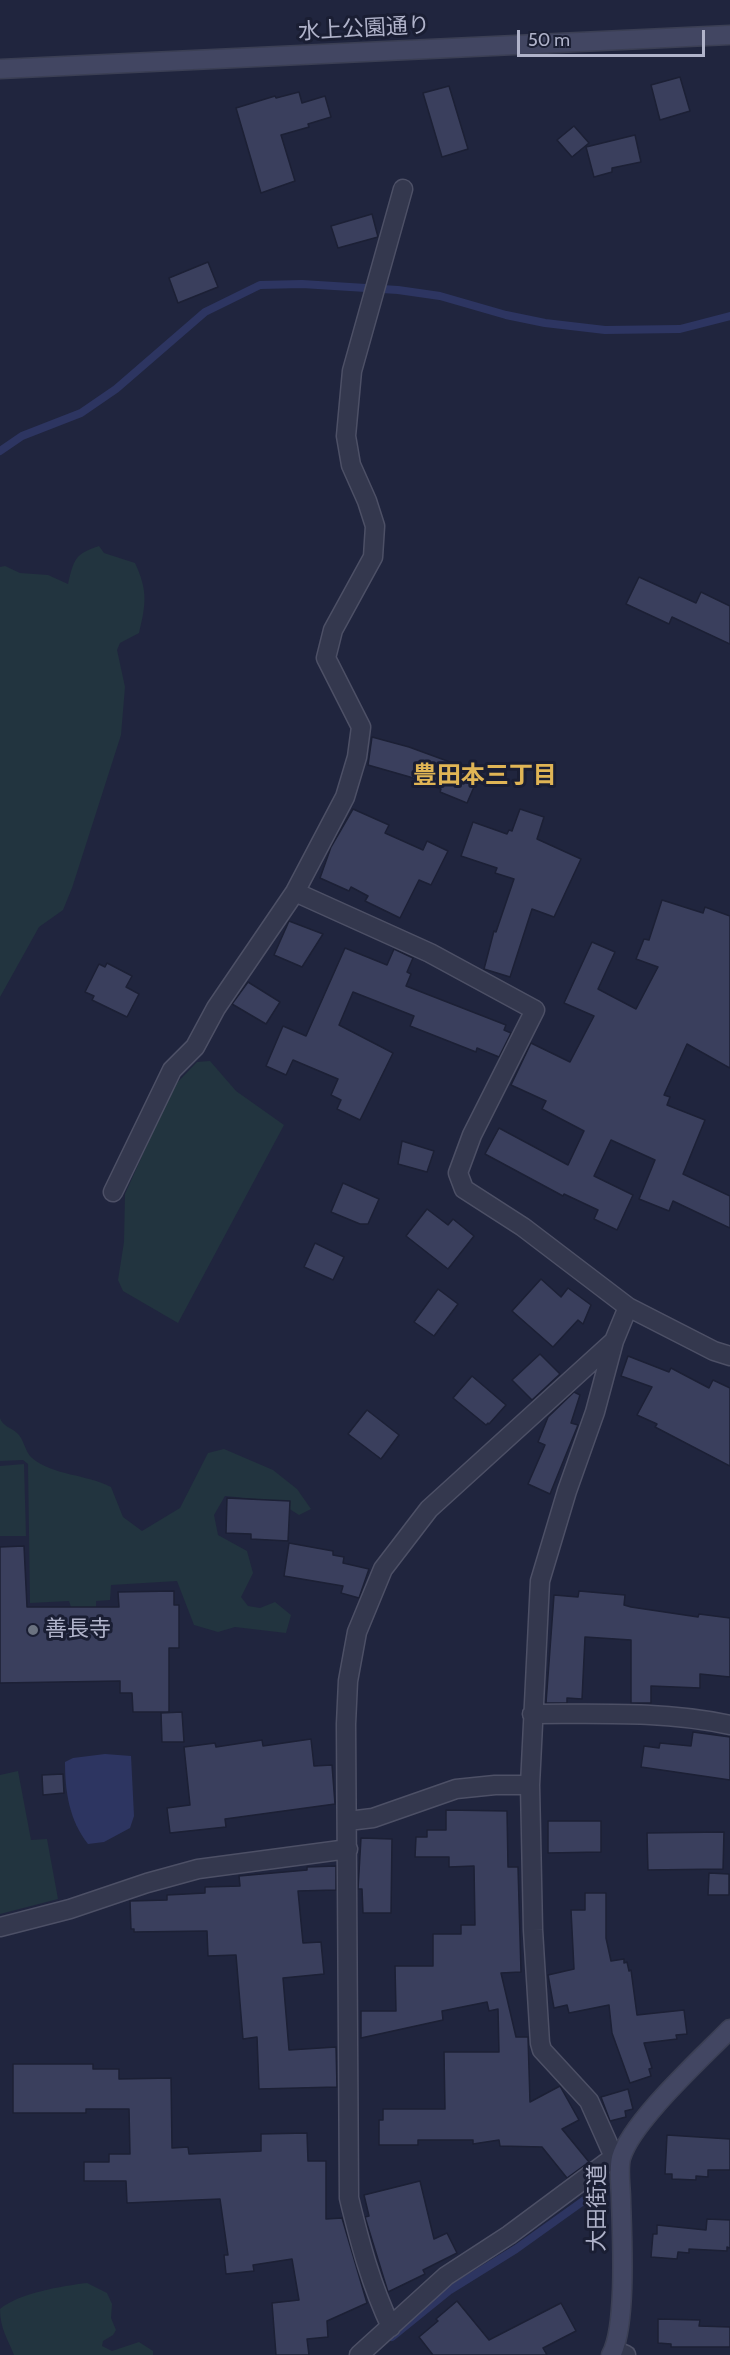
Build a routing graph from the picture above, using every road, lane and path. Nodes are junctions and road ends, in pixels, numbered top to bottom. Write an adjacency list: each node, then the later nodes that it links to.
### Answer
1 (730, 35): 2 (street, 水上公園通り)
2 (0, 69)
3 (403, 189): 4 (street)
4 (296, 892): 5 (street); 6 (street)
5 (113, 1192)
6 (628, 1307): 7 (street); 8 (street)
7 (614, 1341): 9 (street); 12 (street)
8 (730, 1356)
9 (532, 1714): 10 (street); 11 (street)
10 (730, 1725)
11 (530, 1785): 12 (street); 16 (street)
12 (348, 1821): 13 (street)
13 (348, 1850): 14 (street); 17 (street)
14 (0, 1928)
15 (730, 2029): 16 (street, 大田街道)
16 (617, 2158): 17 (street); 18 (street, 大田街道)
17 (391, 2327): 19 (street)
18 (617, 2353)
19 (359, 2355)

